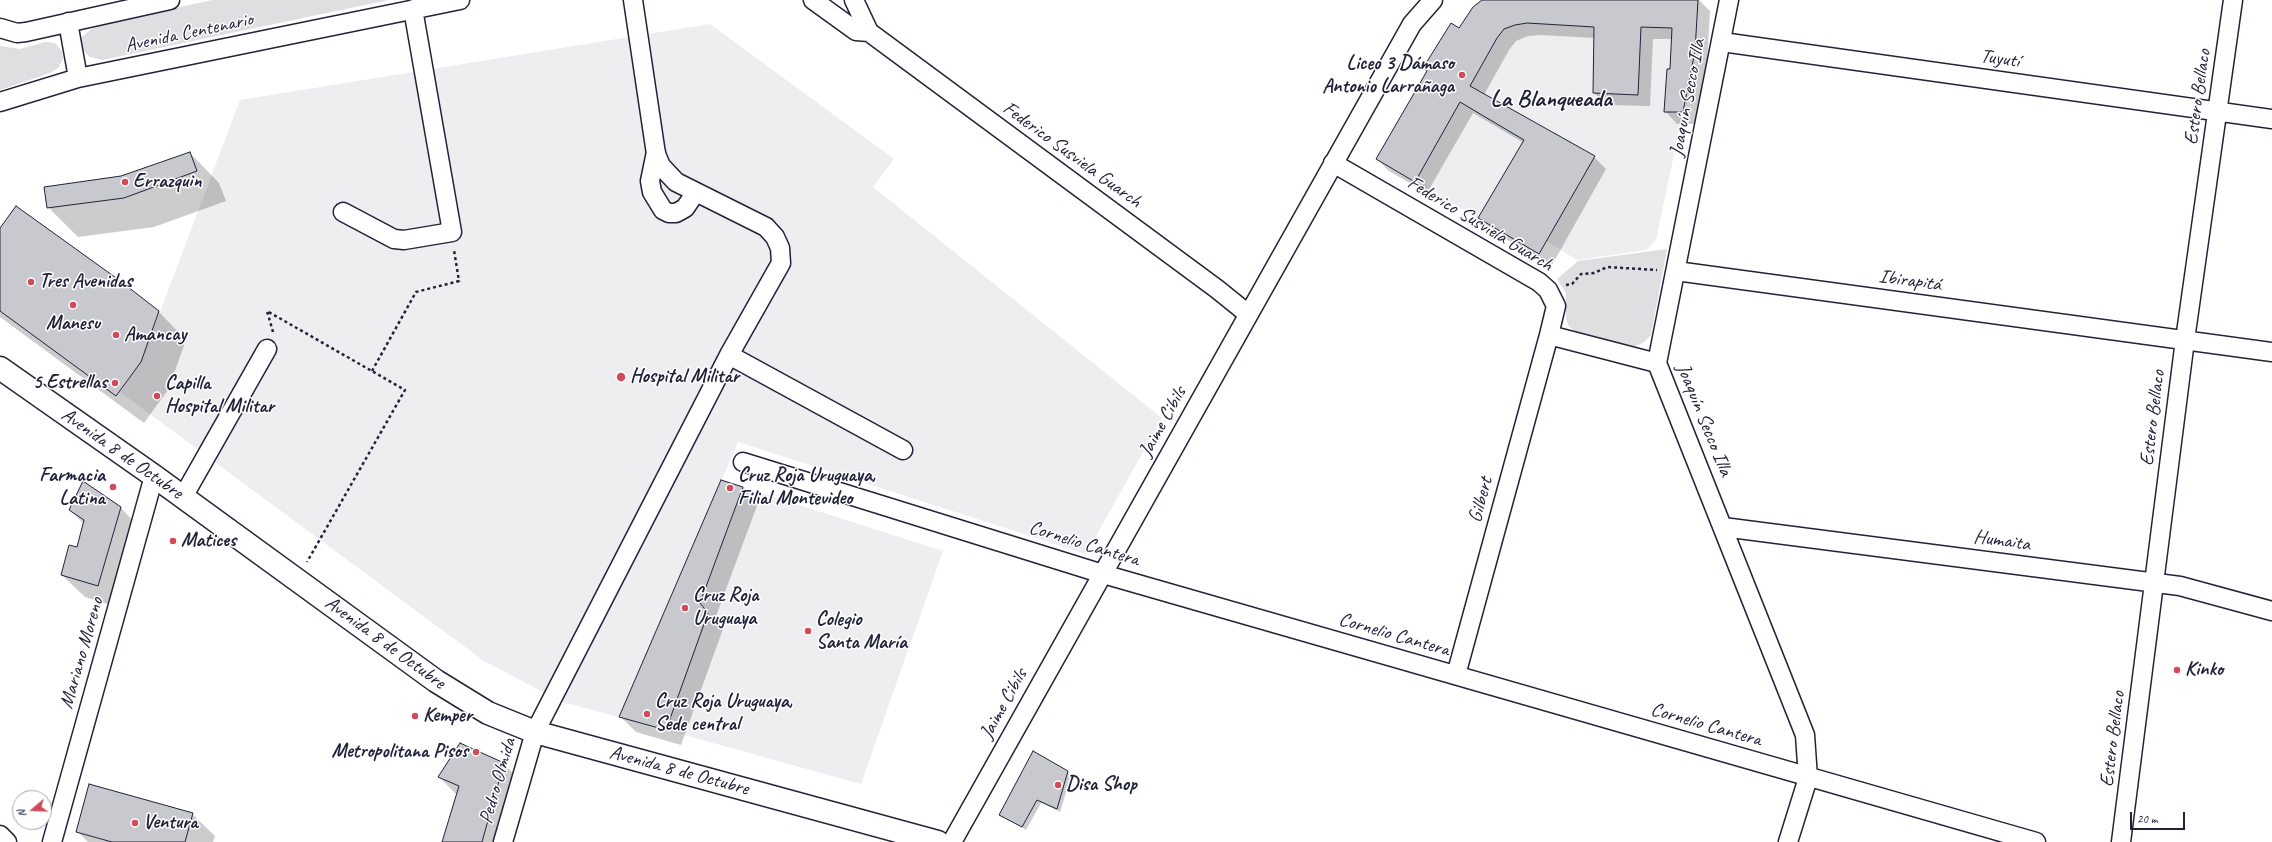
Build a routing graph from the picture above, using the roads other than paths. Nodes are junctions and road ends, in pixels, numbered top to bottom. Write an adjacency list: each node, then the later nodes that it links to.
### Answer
1 (170, 0): 11 (street, Avenida Centenario)
2 (460, 0): 10 (street, Avenida Centenario)
3 (633, 0): 20 (street)
4 (813, 0): 14 (street, Federico Susviela Guarch)
5 (854, 0): 14 (street, Federico Susviela Guarch)
6 (1417, 0): 12 (street, Jaime Cibils)
7 (1433, 0): 12 (street, Jaime Cibils)
8 (1728, 0): 15 (street, Joaquín Secco Illa)
9 (2233, 0): 18 (street, Estero Bellaco)
10 (413, 9): 16 (street, Avenida Centenario); 23 (street)
11 (68, 22): 13 (street, Avenida Centenario); 16 (street)
12 (1412, 24): 21 (street, Jaime Cibils)
13 (0, 28)
14 (869, 32): 25 (street, Federico Susviela Guarch)
15 (1722, 42): 18 (street, Tuyutí); 24 (street, Joaquín Secco Illa)
16 (78, 78): 17 (street, Avenida Centenario)
17 (0, 102)
18 (2219, 112): 19 (street, Tuyutí); 27 (street, Estero Bellaco)
19 (2272, 119)
20 (656, 152): 22 (street, Pedro Olmida); 22 (street)
21 (1333, 163): 25 (street, Jaime Cibils); 26 (street, Federico Susviela Guarch)
22 (696, 192): 30 (street, Pedro Olmida)
23 (343, 212)
24 (1676, 271): 27 (street, Ibirapitá); 31 (street, Joaquín Secco Illa)
25 (1248, 314): 38 (street, Jaime Cibils)
26 (1549, 335): 31 (street); 41 (street, Gilbert)
27 (2185, 340): 29 (street, Ibirapitá); 39 (street, Estero Bellaco)
28 (267, 349): 36 (street)
29 (2272, 352)
30 (729, 355): 33 (street); 42 (street, Pedro Olmida)
31 (1657, 363): 37 (street, Joaquín Secco Illa)
32 (0, 368): 35 (main road, Avenida 8 de Octubre)
33 (903, 450)
34 (743, 462): 38 (street, Cornelio Cantera)
35 (154, 476): 36 (main road, Avenida 8 de Octubre); 46 (street, Mariano Moreno)
36 (183, 497): 42 (main road, Avenida 8 de Octubre)
37 (1723, 527): 39 (street, Humaita); 43 (street, Joaquín Secco Illa)
38 (1103, 574): 41 (street, Cornelio Cantera); 49 (street, Jaime Cibils)
39 (2155, 584): 40 (street, Humaita); 52 (street, Estero Bellaco)
40 (2272, 611)
41 (1456, 676): 43 (street, Cornelio Cantera)
42 (534, 732): 47 (street, Pedro Olmida); 48 (main road, Avenida 8 de Octubre)
43 (1808, 778): 50 (street, Joaquín Secco Illa); 51 (street, Cornelio Cantera)
44 (0, 835): 45 (street)
45 (7, 842)
46 (52, 842)
47 (504, 842)
48 (938, 842)
49 (952, 842)
50 (1788, 842)
51 (2036, 842)
52 (2121, 842)

